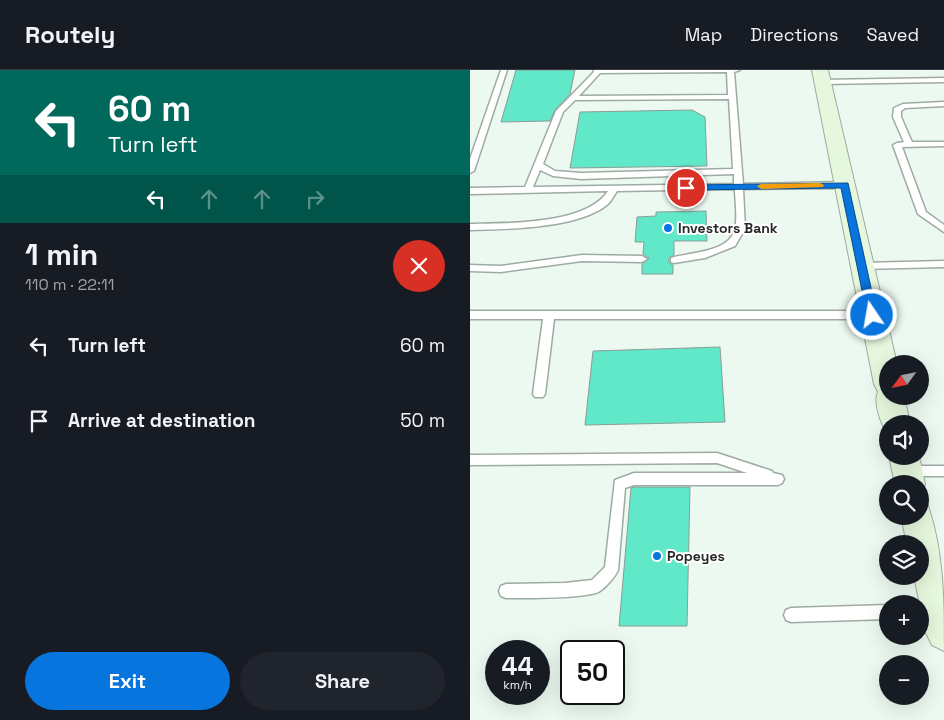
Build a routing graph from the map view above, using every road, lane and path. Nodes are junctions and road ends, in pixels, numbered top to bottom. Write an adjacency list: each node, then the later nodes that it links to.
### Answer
1 (504, 70): 16 (lane)
2 (597, 70): 3 (lane); 11 (lane)
3 (641, 70): 4 (lane)
4 (730, 70): 5 (lane); 10 (lane)
5 (737, 70)
6 (872, 74): 9 (lane)
7 (821, 76): 9 (lane); 18 (main road)
8 (944, 80): 9 (lane)
9 (877, 81)
10 (732, 97): 11 (lane); 17 (lane)
11 (573, 98): 15 (lane)
12 (944, 104): 14 (lane)
13 (944, 144): 14 (lane)
14 (909, 145): 24 (lane)
15 (538, 165): 17 (lane); 21 (lane)
16 (470, 171)
17 (738, 171): 19 (lane)
18 (845, 185): 19 (lane); 28 (main road)
19 (740, 187): 20 (lane); 26 (lane)
20 (615, 188): 21 (lane); 23 (lane)
21 (528, 190): 22 (lane)
22 (470, 191)
23 (470, 227)
24 (944, 229)
25 (642, 259): 29 (lane)
26 (674, 260)
27 (944, 264): 28 (lane)
28 (862, 266): 32 (main road)
29 (470, 268)
30 (470, 315): 31 (lane)
31 (550, 315): 32 (lane); 34 (lane)
32 (872, 315): 33 (main road)
33 (881, 355)
34 (539, 394)
35 (470, 460): 39 (lane)
36 (907, 471): 37 (lane)
37 (944, 471)
38 (919, 525): 42 (main road)
39 (506, 591)
40 (879, 612): 41 (lane)
41 (791, 615)
42 (937, 616)

